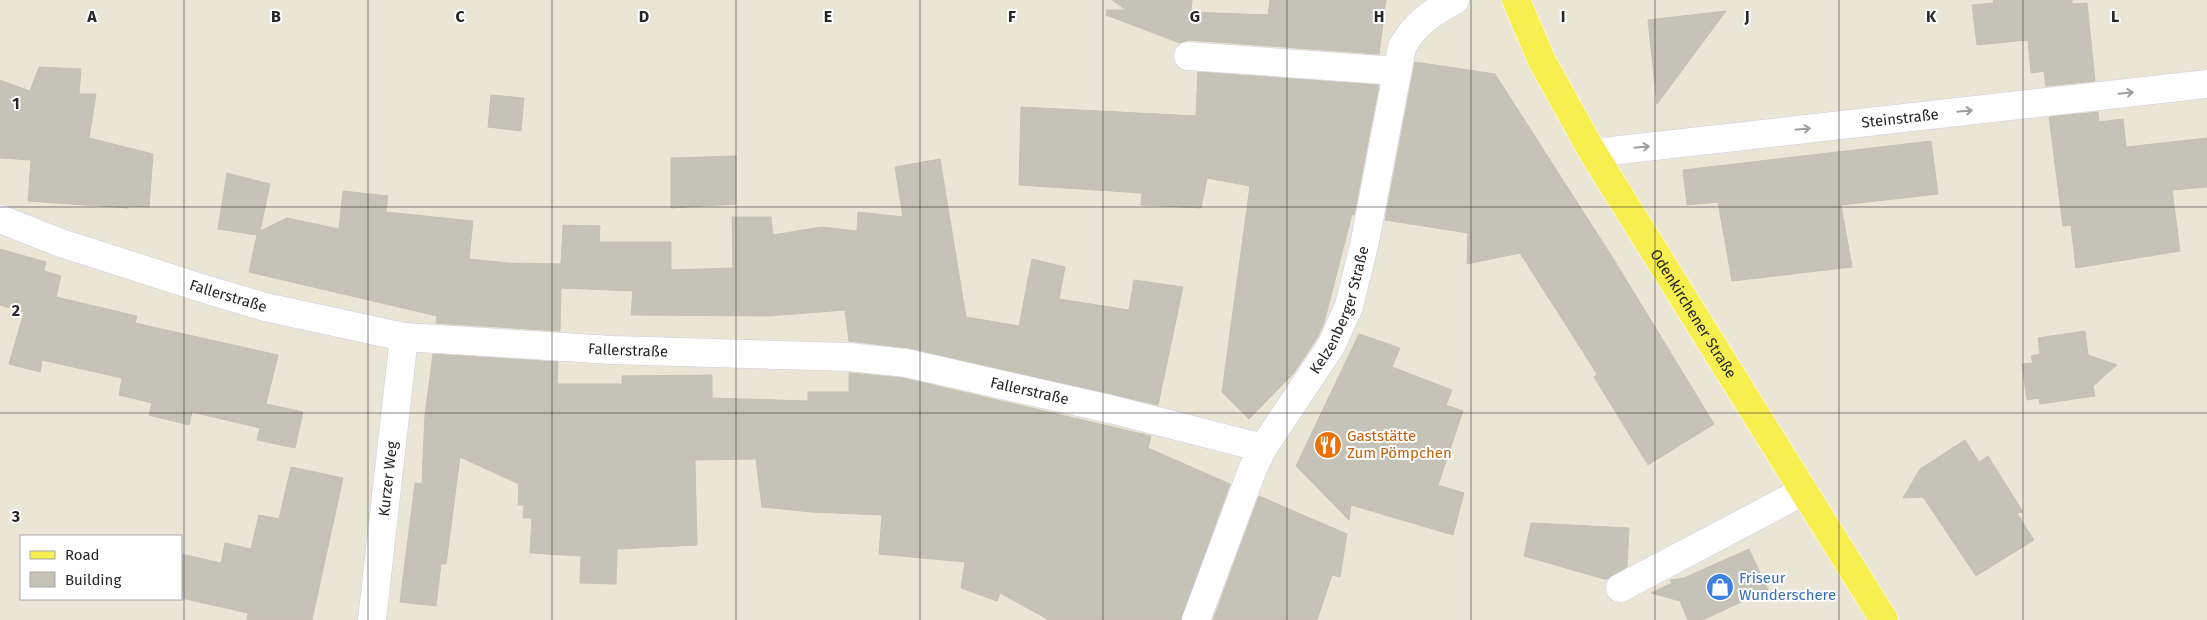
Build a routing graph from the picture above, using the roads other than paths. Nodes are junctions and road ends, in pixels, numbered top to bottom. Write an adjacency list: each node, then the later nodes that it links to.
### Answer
1 (1455, 0): 4 (street, Kelzenberger Straße)
2 (1516, 0): 6 (main road, Odenkirchener Straße)
3 (1188, 56): 4 (street)
4 (1396, 71): 9 (street, Kelzenberger Straße)
5 (2207, 84): 6 (street, Steinstraße, one-way to 5)
6 (1593, 153): 10 (main road, Odenkirchener Straße)
7 (0, 219): 8 (street, Fallerstraße)
8 (404, 336): 9 (street, Fallerstraße); 12 (street, Kurzer Weg)
9 (1263, 448): 13 (street, Kelzenberger Straße)
10 (1804, 491): 11 (street); 14 (main road, Odenkirchener Straße)
11 (1620, 588)
12 (372, 620)
13 (1196, 620)
14 (1884, 620)

